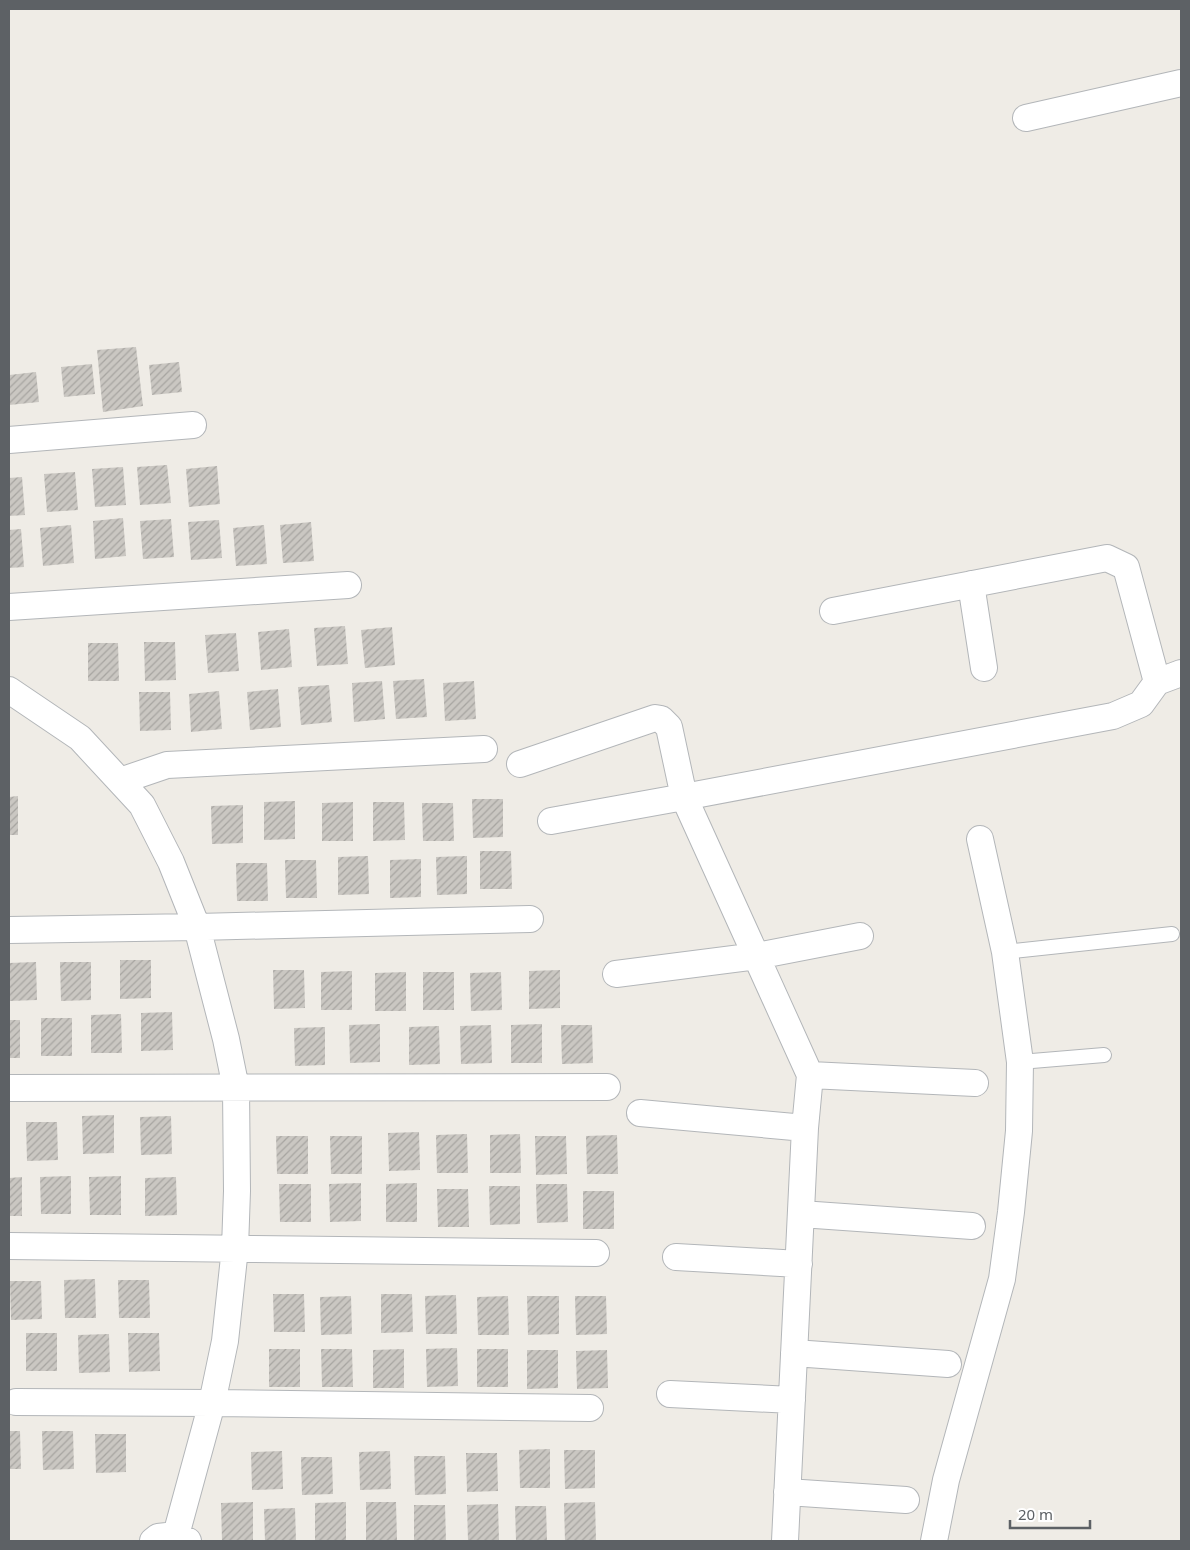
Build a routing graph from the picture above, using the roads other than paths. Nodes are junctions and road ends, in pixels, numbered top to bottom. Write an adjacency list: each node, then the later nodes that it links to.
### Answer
1 (1181, 83): 2 (street)
2 (1026, 118)
3 (193, 425): 4 (street)
4 (9, 440)
5 (971, 584): 8 (street); 9 (street); 11 (street)
6 (348, 585): 7 (street)
7 (9, 607)
8 (833, 610)
9 (984, 668)
10 (1181, 673): 11 (street)
11 (1156, 682): 16 (street)
12 (11, 694): 15 (street)
13 (484, 749): 15 (street)
14 (520, 764): 16 (street)
15 (120, 781): 20 (street)
16 (684, 797): 17 (street); 25 (street)
17 (551, 821)
18 (980, 839): 24 (street)
19 (530, 919): 20 (street)
20 (197, 927): 21 (street); 33 (street)
21 (9, 930)
22 (1172, 934): 24 (lane)
23 (860, 936): 25 (street)
24 (1006, 952): 28 (street)
25 (757, 956): 26 (street); 29 (street)
26 (616, 974)
27 (1104, 1055): 28 (lane)
28 (1020, 1062): 54 (street)
29 (810, 1075): 30 (street); 35 (street)
30 (976, 1083)
31 (606, 1087): 33 (street)
32 (9, 1088): 33 (street)
33 (236, 1088): 39 (street)
34 (640, 1113): 35 (street)
35 (805, 1128): 36 (street)
36 (801, 1214): 37 (street); 42 (street)
37 (972, 1226)
38 (9, 1246): 39 (street)
39 (235, 1248): 40 (street); 48 (street)
40 (596, 1252)
41 (676, 1257): 42 (street)
42 (799, 1264): 43 (street)
43 (794, 1354): 44 (street); 46 (street)
44 (948, 1364)
45 (670, 1394): 46 (street)
46 (792, 1400): 50 (street)
47 (16, 1402): 48 (street)
48 (212, 1403): 49 (street); 52 (street)
49 (590, 1408)
50 (787, 1492): 51 (street); 53 (street)
51 (906, 1500)
52 (173, 1539)
53 (785, 1541)
54 (934, 1541)

